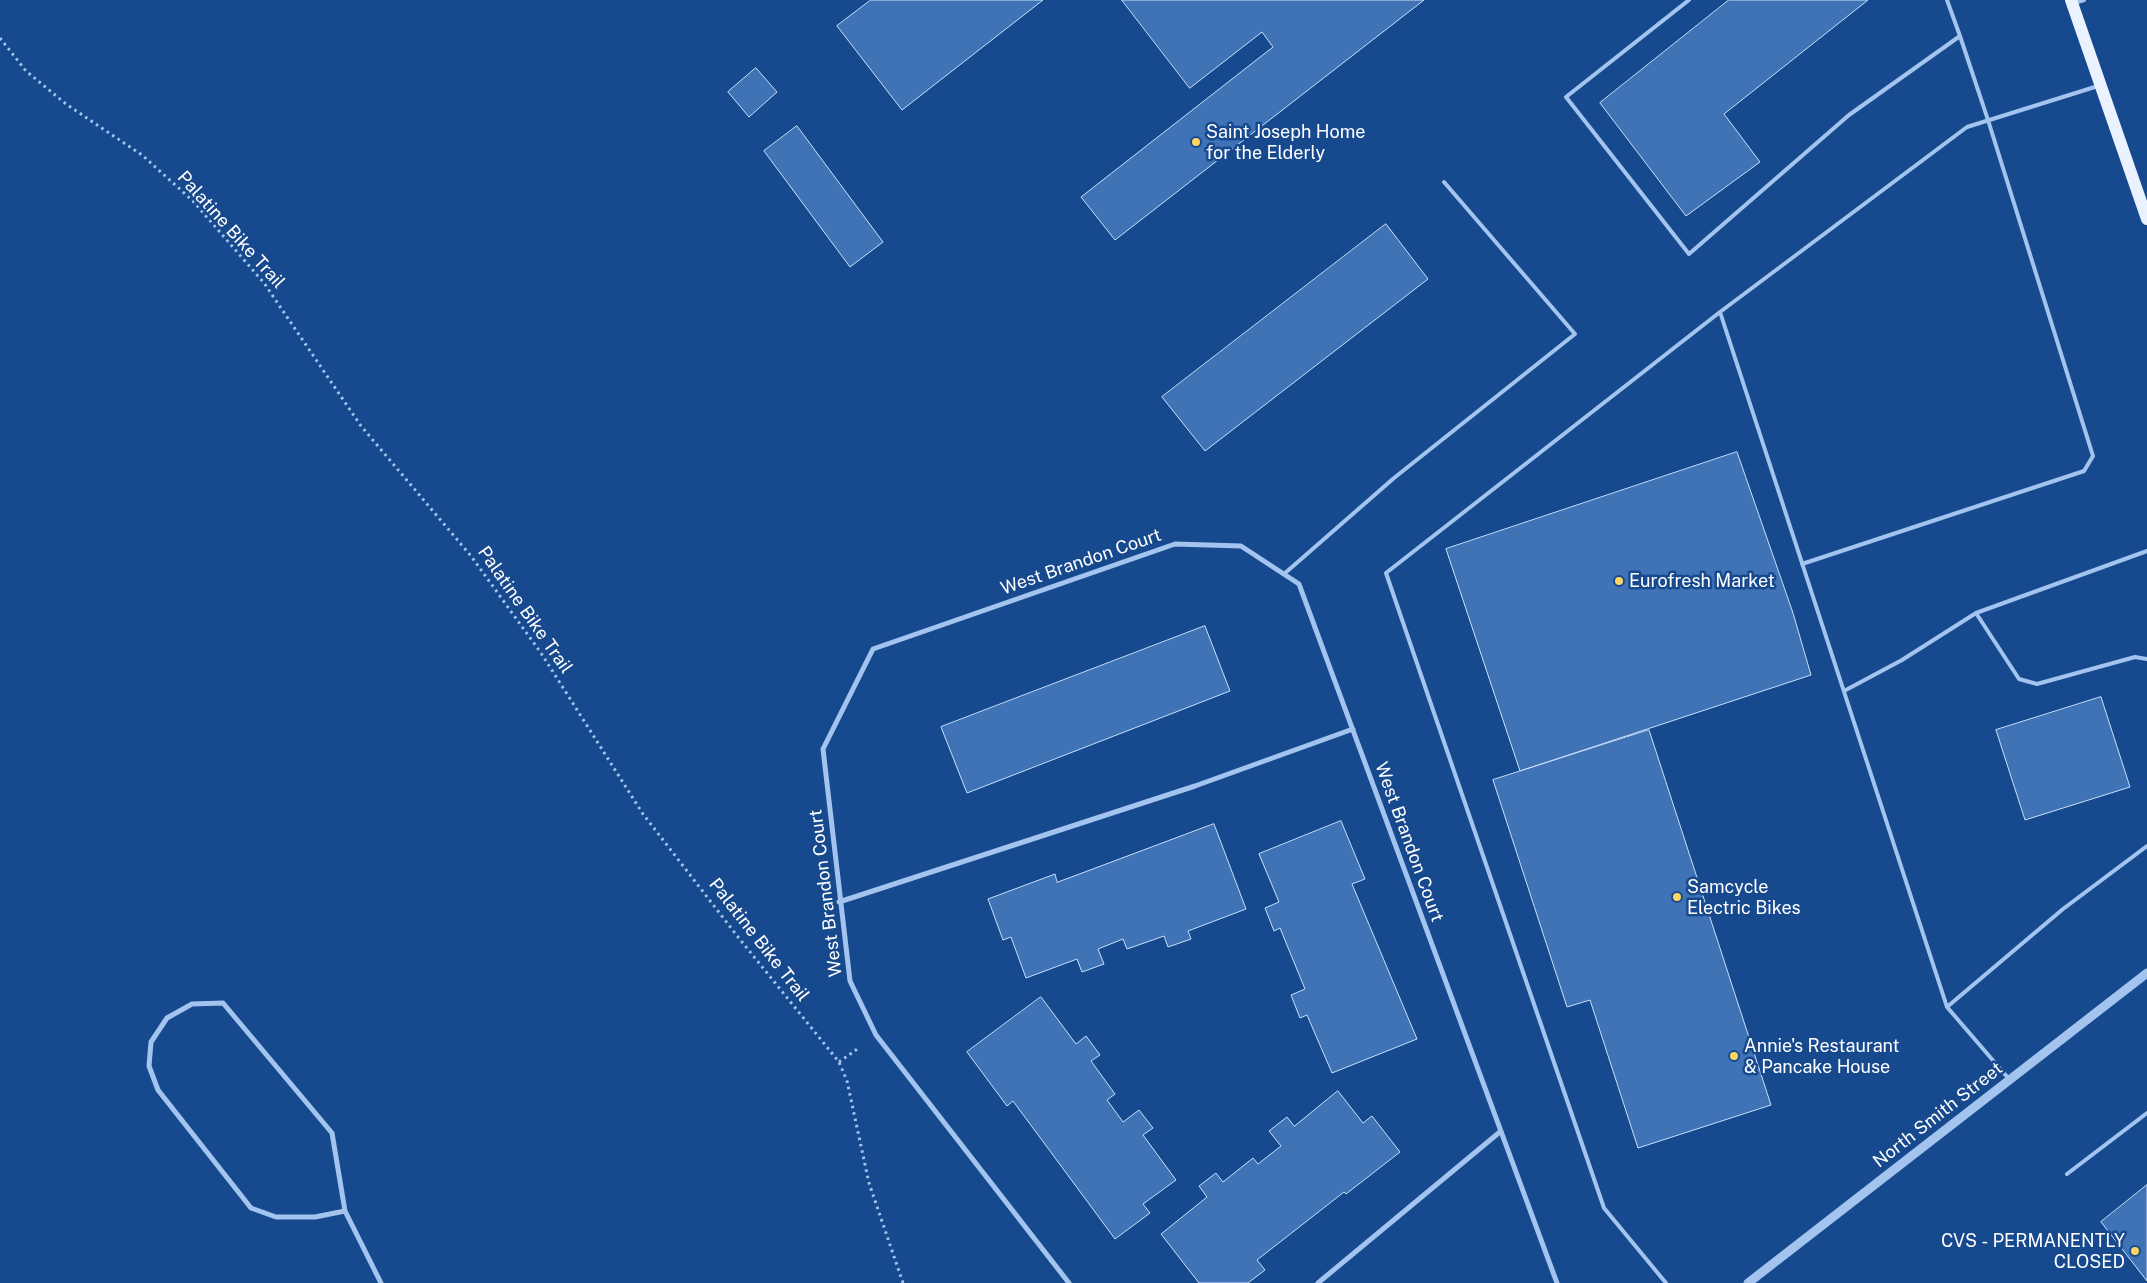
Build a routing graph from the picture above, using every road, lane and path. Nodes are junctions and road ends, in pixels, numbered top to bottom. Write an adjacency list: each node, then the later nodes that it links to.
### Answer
1 (1689, 0): 4 (lane)
2 (1948, 0): 4 (lane)
3 (2076, 1): 6 (main road)
4 (1960, 36): 7 (lane)
5 (0, 38): 24 (path, Palatine Bike Trail)
6 (2101, 85): 7 (lane); 9 (main road)
7 (1988, 120): 11 (lane); 13 (lane)
8 (1444, 182): 14 (lane)
9 (2144, 201): 10 (main road)
10 (2147, 219)
11 (1720, 312): 13 (lane); 35 (lane)
12 (2147, 551): 15 (lane)
13 (1802, 564): 17 (lane)
14 (1284, 574): 18 (street, West Brandon Court); 20 (street, West Brandon Court)
15 (1976, 614): 16 (lane); 17 (lane)
16 (2147, 659)
17 (1844, 691): 22 (lane)
18 (1353, 729): 20 (street); 27 (street, West Brandon Court)
19 (2147, 846): 22 (lane)
20 (839, 902): 23 (street, West Brandon Court)
21 (2147, 973): 25 (street, North Smith Street)
22 (1947, 1007): 25 (lane)
23 (876, 1035): 24 (path); 32 (street, West Brandon Court)
24 (839, 1062): 31 (path, Palatine Bike Trail)
25 (2010, 1080): 36 (street, North Smith Street)
26 (2147, 1113): 28 (lane)
27 (1501, 1131): 33 (street); 34 (street, West Brandon Court)
28 (2067, 1174)
29 (345, 1211): 29 (street); 30 (street)
30 (381, 1283)
31 (903, 1283)
32 (1070, 1283)
33 (1318, 1283)
34 (1557, 1283)
35 (1666, 1283)
36 (1748, 1283)

